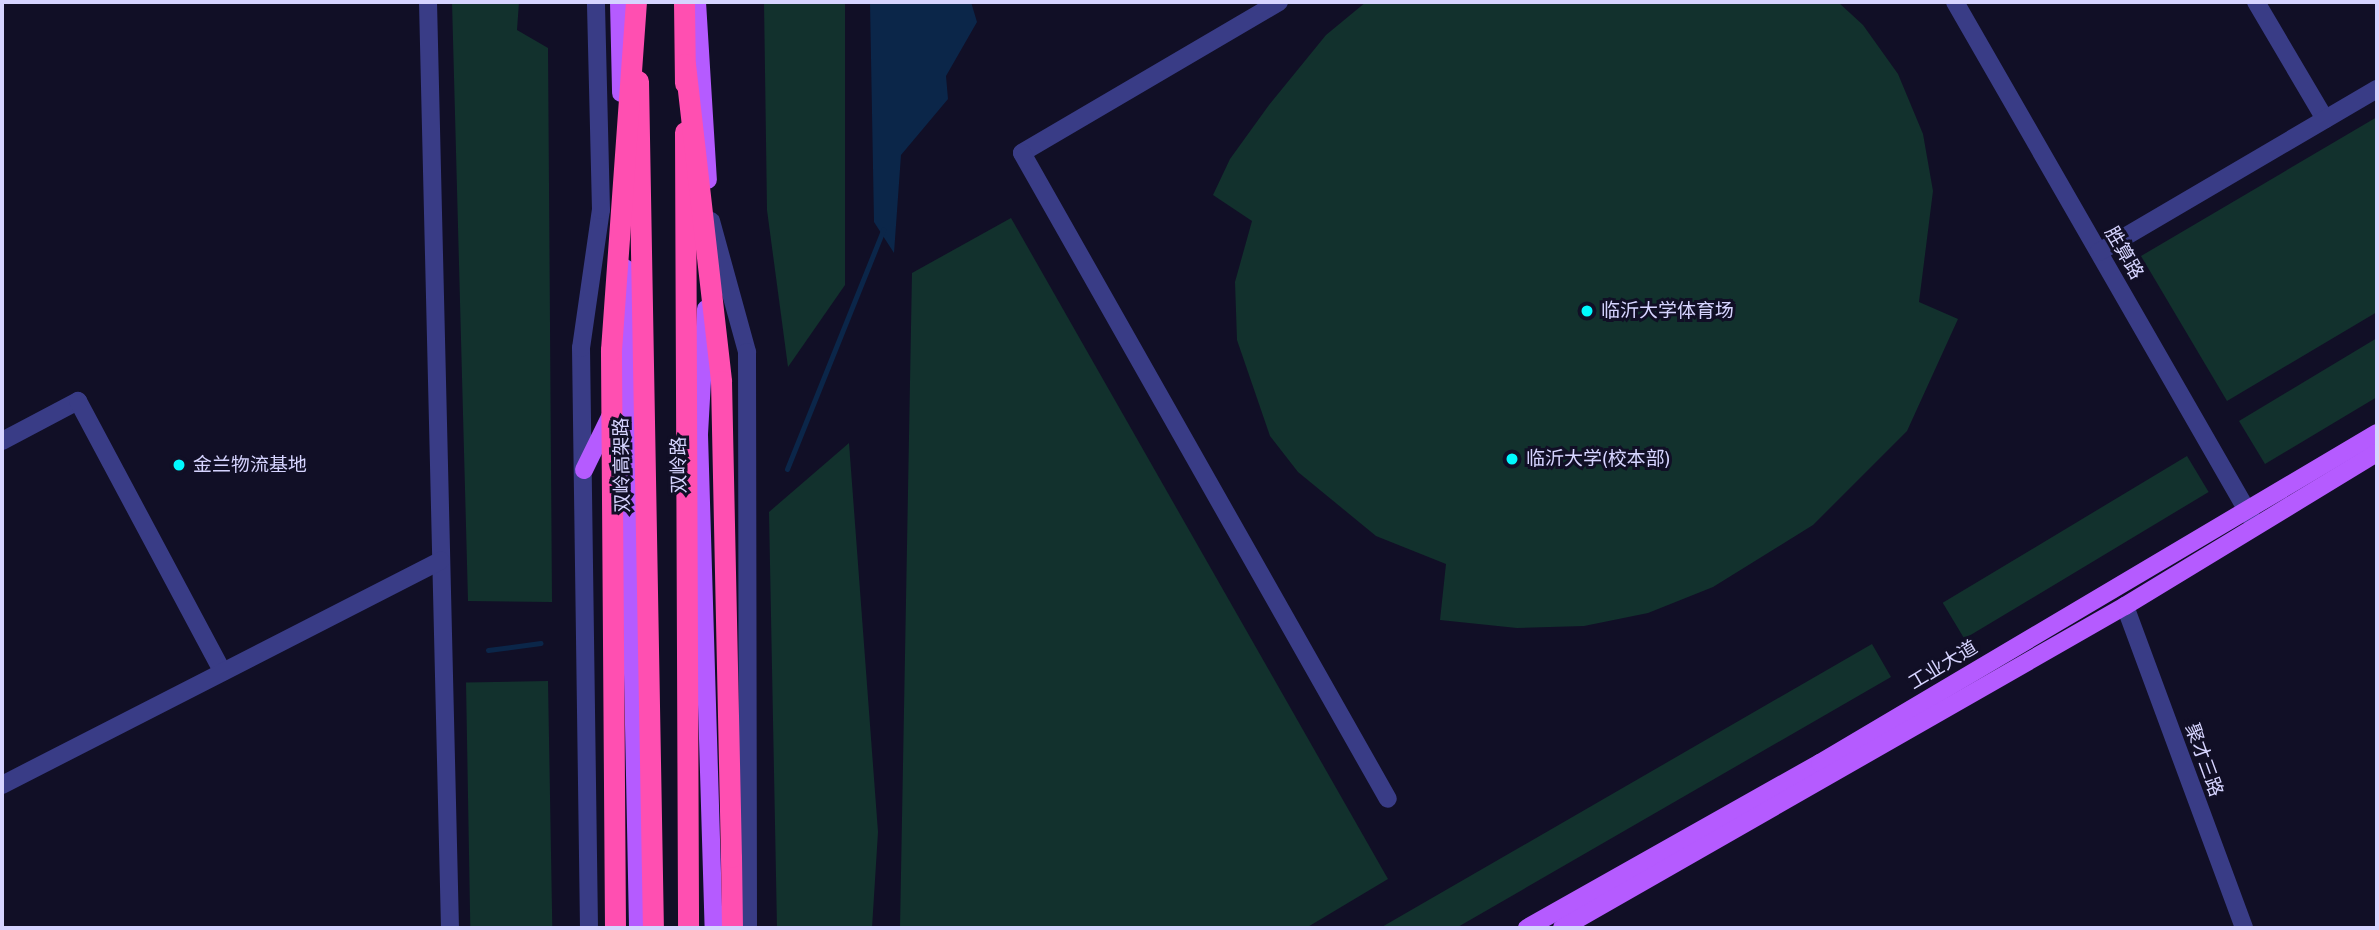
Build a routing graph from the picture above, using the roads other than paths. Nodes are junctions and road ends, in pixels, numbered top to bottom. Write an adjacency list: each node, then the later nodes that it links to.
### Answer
1 (428, 2): 21 (street)
2 (596, 2): 19 (street)
3 (619, 2): 15 (main road)
4 (637, 2): 28 (highway, bridge); 30 (highway, 双岭高架路, bridge)
5 (684, 2): 10 (highway)
6 (697, 2): 13 (main road, 双岭路)
7 (1279, 2): 25 (street)
8 (1955, 2): 14 (street, 胜算路)
9 (2256, 2): 12 (street)
10 (685, 64): 31 (highway, bridge); 33 (highway, bridge)
11 (2377, 89): 12 (street)
12 (2325, 119): 14 (street)
13 (711, 221): 32 (main road, 双岭路); 34 (street)
14 (2099, 252): 20 (street, 胜算路)
15 (628, 380): 19 (main road); 29 (main road)
16 (2377, 433): 20 (main road, 工业大道)
17 (2, 441): 23 (street)
18 (2377, 453): 20 (main road, 工业大道)
19 (583, 470): 27 (street)
20 (2251, 518): 22 (main road, 工业大道); 35 (main road, 工业大道)
21 (441, 560): 23 (street); 26 (street)
22 (2125, 606): 36 (main road, 工业大道); 37 (street, 聚才三路)
23 (223, 672): 24 (street)
24 (2, 785)
25 (1388, 799)
26 (450, 928)
27 (589, 928)
28 (615, 928)
29 (638, 928)
30 (653, 928)
31 (688, 928)
32 (714, 928)
33 (732, 928)
34 (748, 928)
35 (1527, 928)
36 (1562, 928)
37 (2244, 928)

